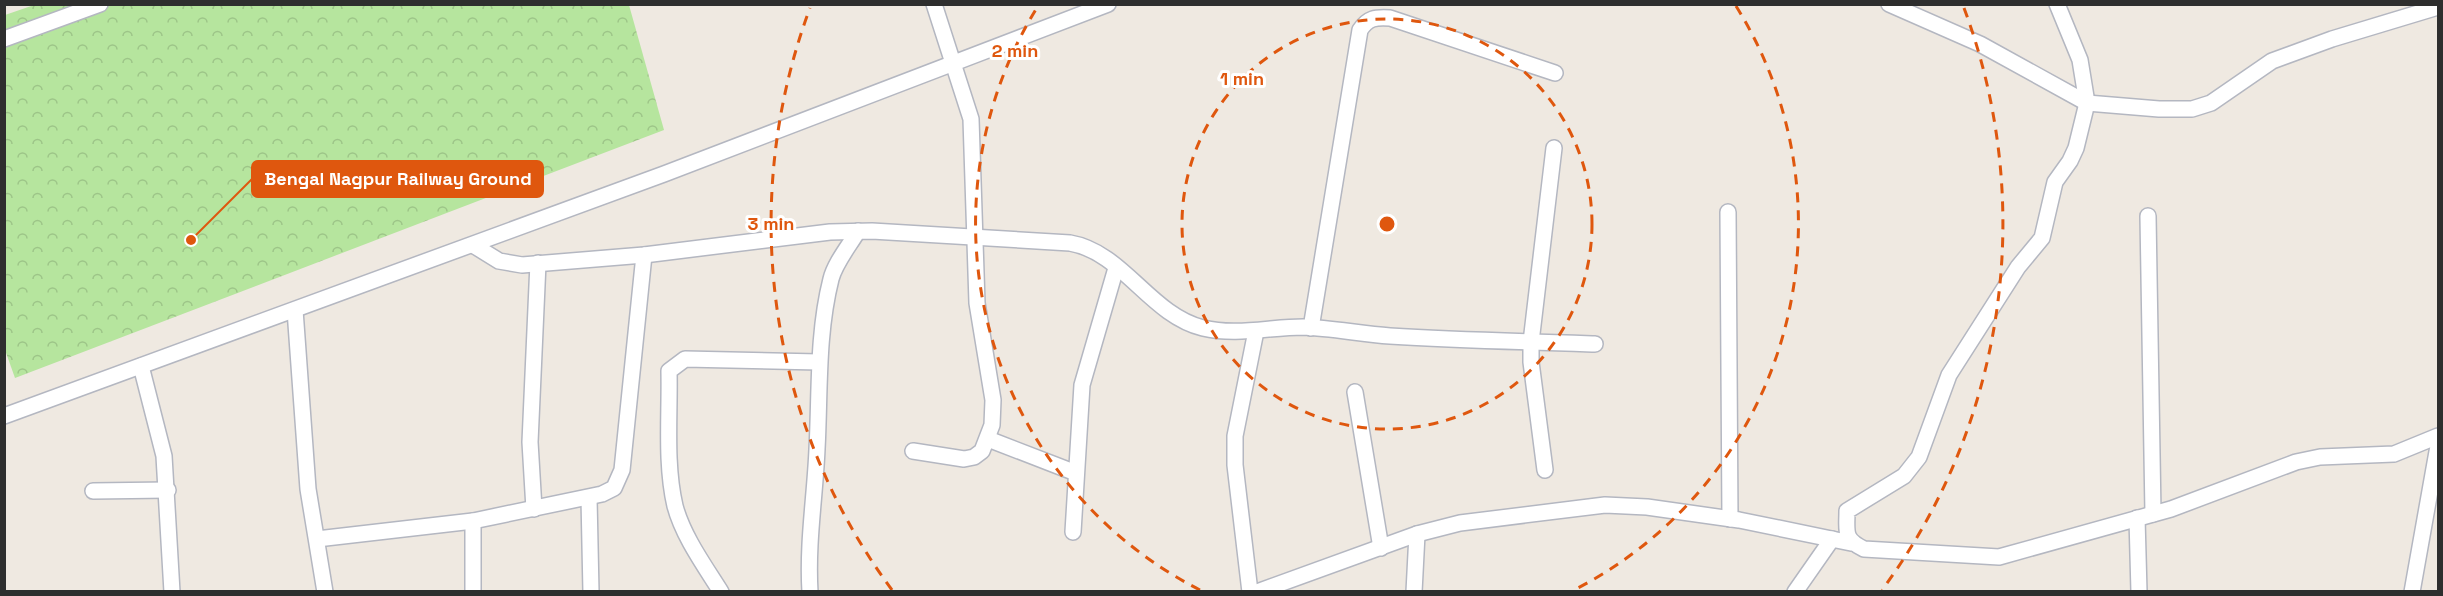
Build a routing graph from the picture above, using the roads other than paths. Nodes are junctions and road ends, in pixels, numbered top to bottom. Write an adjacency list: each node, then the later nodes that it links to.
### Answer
1 (100, 4): 7 (street)
2 (934, 4): 8 (street)
3 (1108, 4): 8 (street)
4 (1889, 4): 10 (street)
5 (2057, 4): 10 (street)
6 (2439, 7): 10 (street)
7 (4, 39)
8 (954, 62): 15 (street); 16 (street)
9 (1555, 73): 21 (street)
10 (2087, 103): 47 (street)
11 (1554, 148): 23 (street)
12 (1728, 212): 41 (street)
13 (2148, 216): 39 (street)
14 (858, 231): 15 (street); 17 (street); 25 (street)
15 (975, 236): 19 (street); 30 (street)
16 (473, 245): 18 (street); 20 (street)
17 (644, 255): 18 (street); 37 (street)
18 (538, 263): 38 (street)
19 (1116, 268): 22 (street); 34 (street)
20 (295, 310): 26 (street); 45 (street)
21 (1311, 328): 22 (street); 23 (street)
22 (1256, 331): 55 (street)
23 (1531, 342): 24 (street); 33 (street)
24 (1595, 344)
25 (819, 362): 53 (street); 54 (street)
26 (141, 366): 28 (street); 35 (street)
27 (1355, 392): 48 (street)
28 (4, 416)
29 (2439, 436): 39 (street)
30 (988, 439): 32 (street); 34 (street)
31 (2439, 447): 60 (street)
32 (913, 452)
33 (1545, 470)
34 (1076, 473): 43 (street)
35 (168, 490): 36 (street); 49 (street)
36 (93, 491)
37 (589, 498): 38 (street); 52 (street)
38 (534, 509): 42 (street)
39 (2153, 514): 40 (street)
40 (2137, 518): 47 (street); 59 (street)
41 (1730, 519): 44 (street); 46 (street)
42 (473, 521): 45 (street); 51 (street)
43 (1073, 532)
44 (1417, 534): 48 (street); 57 (street)
45 (317, 539): 50 (street)
46 (1832, 539): 47 (street); 58 (street)
47 (1851, 543)
48 (1381, 548): 56 (street)
49 (172, 591)
50 (325, 591)
51 (473, 591)
52 (591, 591)
53 (721, 591)
54 (810, 591)
55 (1250, 591)
56 (1257, 591)
57 (1414, 591)
58 (1795, 591)
59 (2139, 591)
60 (2412, 591)

